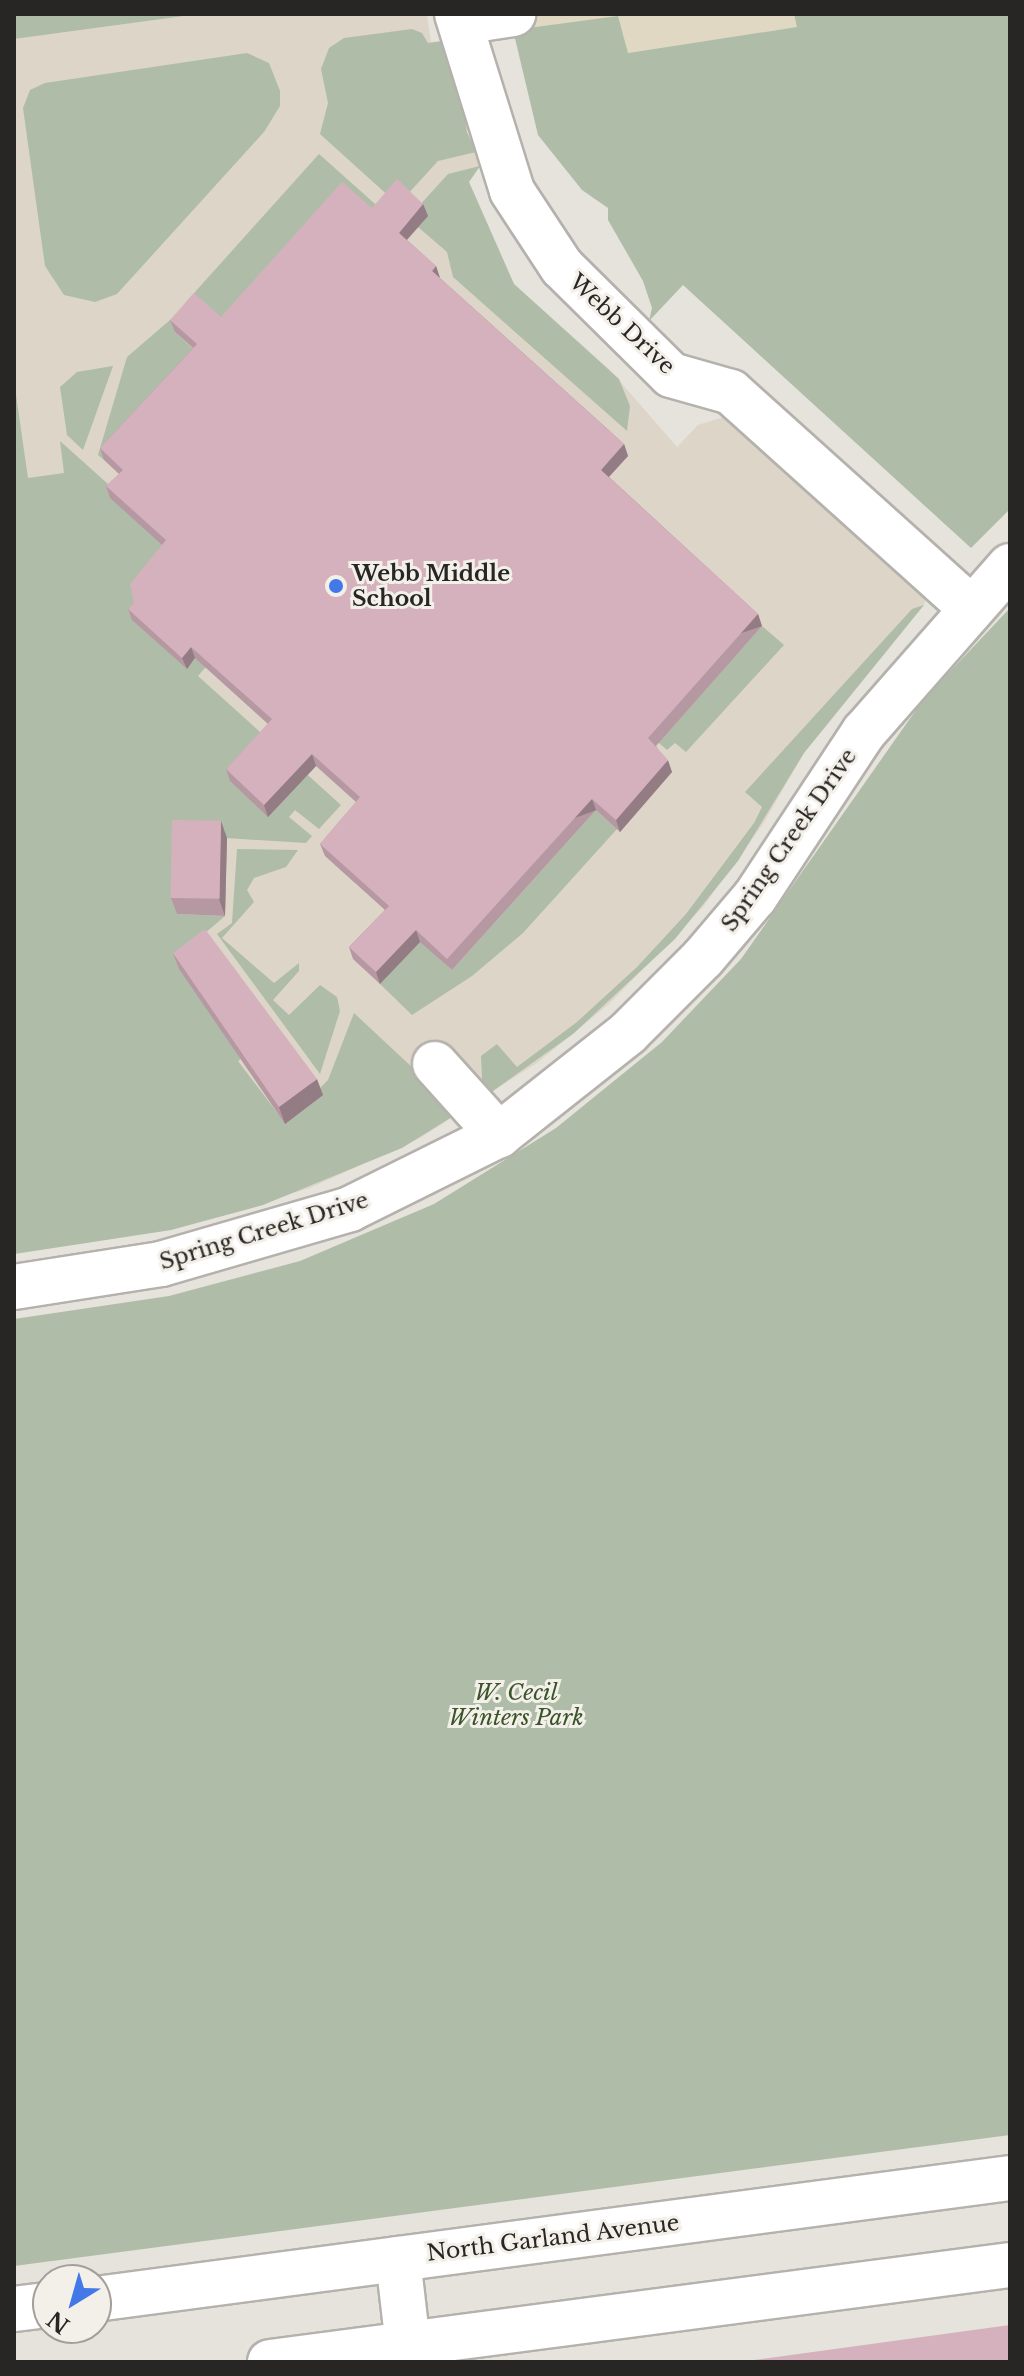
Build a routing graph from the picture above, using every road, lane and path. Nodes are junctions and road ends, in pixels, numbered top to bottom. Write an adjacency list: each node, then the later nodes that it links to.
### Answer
1 (513, 14): 2 (street)
2 (459, 18): 4 (street, Webb Drive)
3 (1010, 566): 4 (street, Spring Creek Drive)
4 (971, 608): 6 (street, Spring Creek Drive)
5 (435, 1064): 6 (street)
6 (499, 1135): 7 (street, Spring Creek Drive)
7 (14, 1287)
8 (1010, 2178): 9 (street, North Garland Avenue)
9 (398, 2259): 11 (street, North Garland Avenue); 12 (street)
10 (1010, 2265): 12 (street)
11 (112, 2297)
12 (409, 2353): 13 (street)
13 (270, 2362)

